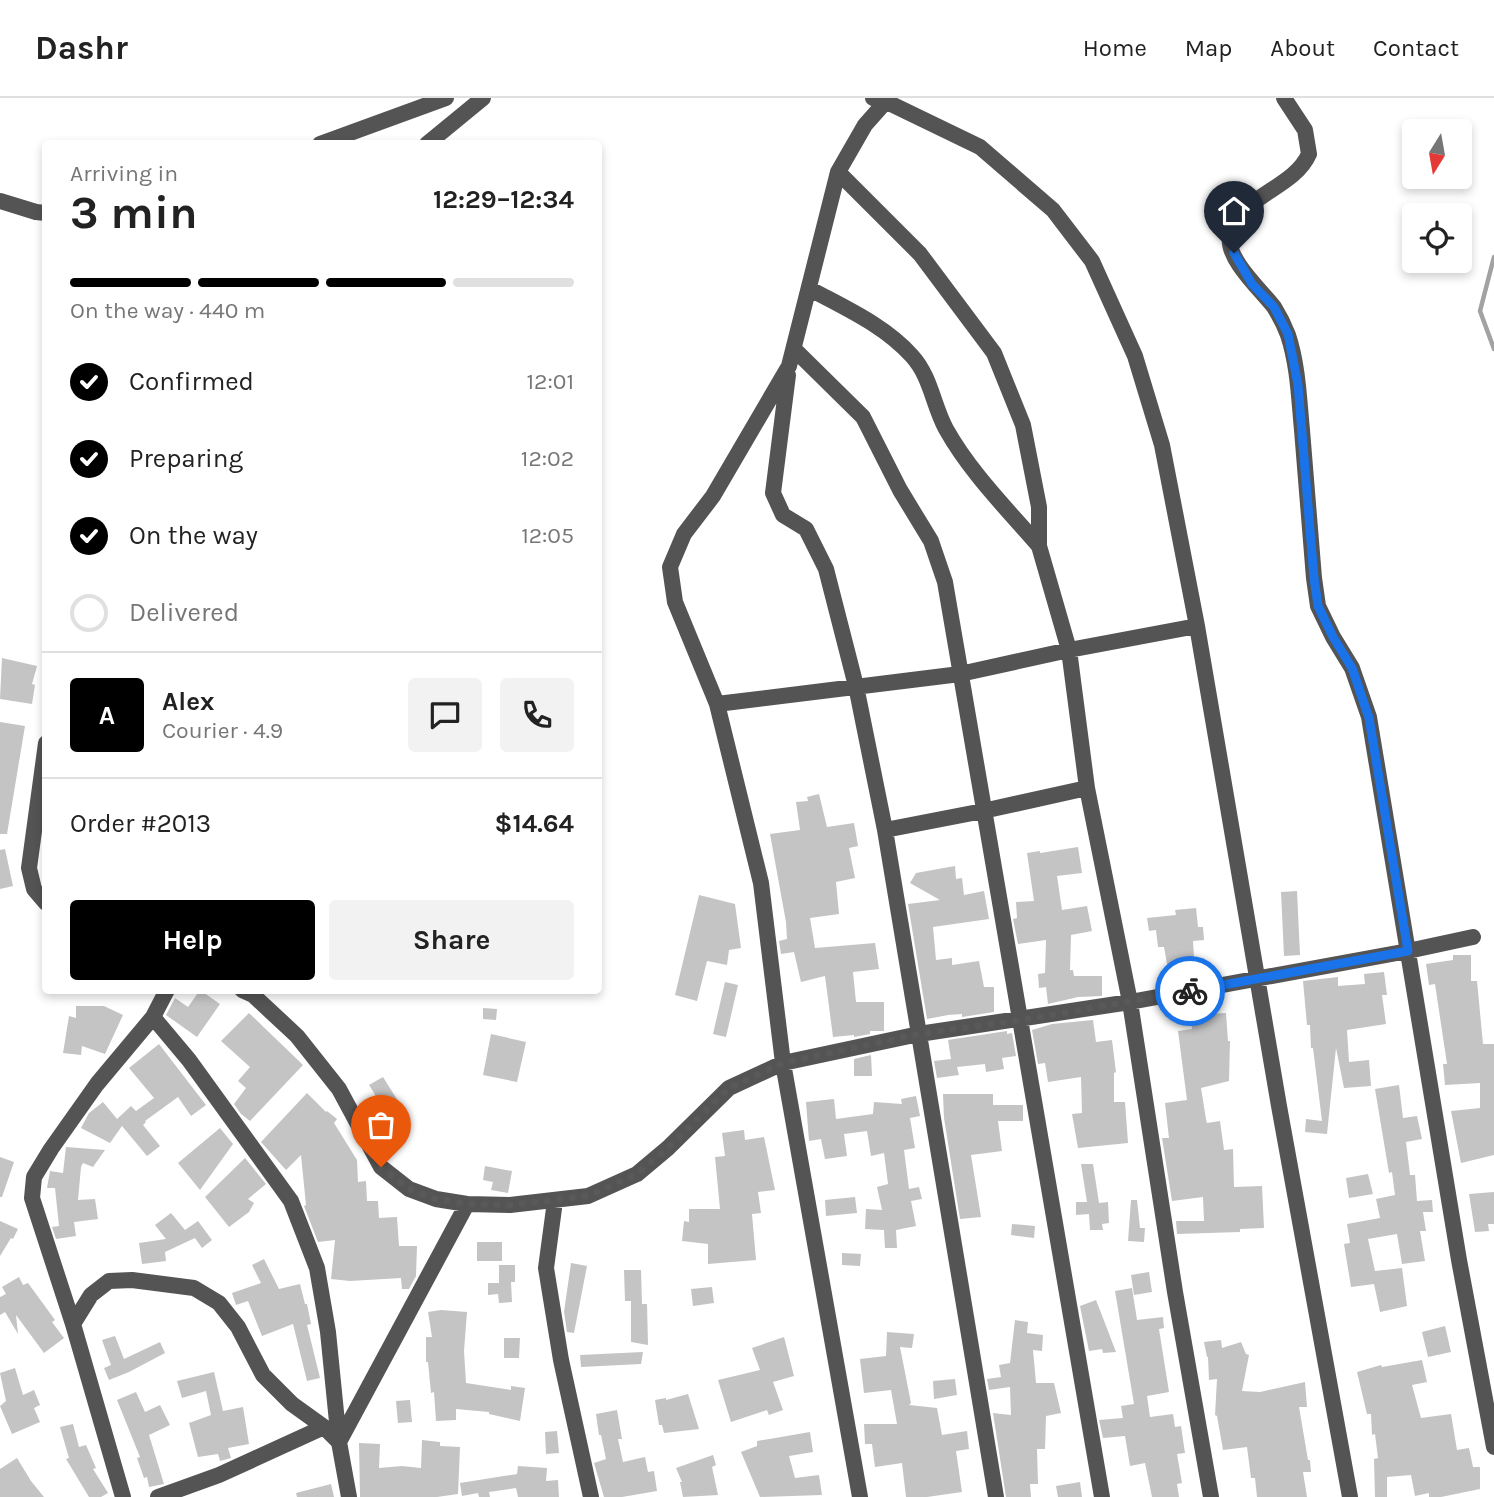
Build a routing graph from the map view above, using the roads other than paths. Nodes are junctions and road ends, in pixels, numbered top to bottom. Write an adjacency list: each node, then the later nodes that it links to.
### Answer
1 (446, 98): 5 (street)
2 (483, 98): 6 (street)
3 (1284, 98): 24 (street)
4 (883, 99): 7 (street); 13 (street)
5 (331, 140)
6 (432, 140)
7 (838, 172): 10 (street); 12 (street)
8 (0, 201): 9 (street)
9 (42, 212)
10 (810, 289): 11 (street); 12 (street)
11 (792, 358): 15 (street); 16 (street); 17 (street)
12 (1039, 547): 14 (street)
13 (1197, 626): 14 (street); 25 (street)
14 (1069, 650): 15 (street); 19 (street)
15 (960, 674): 16 (street); 20 (street)
16 (856, 685): 17 (street); 21 (street)
17 (717, 704): 32 (street)
18 (42, 772): 22 (street)
19 (1087, 788): 20 (street); 28 (street)
20 (984, 811): 21 (street); 30 (street)
21 (885, 830): 31 (street)
22 (42, 899)
23 (1473, 937): 24 (street)
24 (1408, 951): 25 (street); 38 (street)
25 (1257, 978): 28 (street); 47 (street)
26 (165, 994): 29 (street)
27 (251, 994): 34 (street)
28 (1130, 1002): 30 (street); 46 (street)
29 (153, 1017): 35 (street); 37 (street)
30 (1022, 1020): 31 (street); 45 (street)
31 (919, 1034): 32 (street); 44 (street)
32 (783, 1063): 33 (street); 43 (street)
33 (555, 1201): 34 (street); 42 (street)
34 (467, 1204): 37 (street)
35 (73, 1324): 36 (street); 39 (street)
36 (324, 1427): 37 (street); 40 (street)
37 (339, 1442): 41 (street)
38 (1494, 1447)
39 (123, 1497)
40 (158, 1497)
41 (349, 1497)
42 (591, 1497)
43 (860, 1497)
44 (996, 1497)
45 (1102, 1497)
46 (1211, 1497)
47 (1350, 1497)

